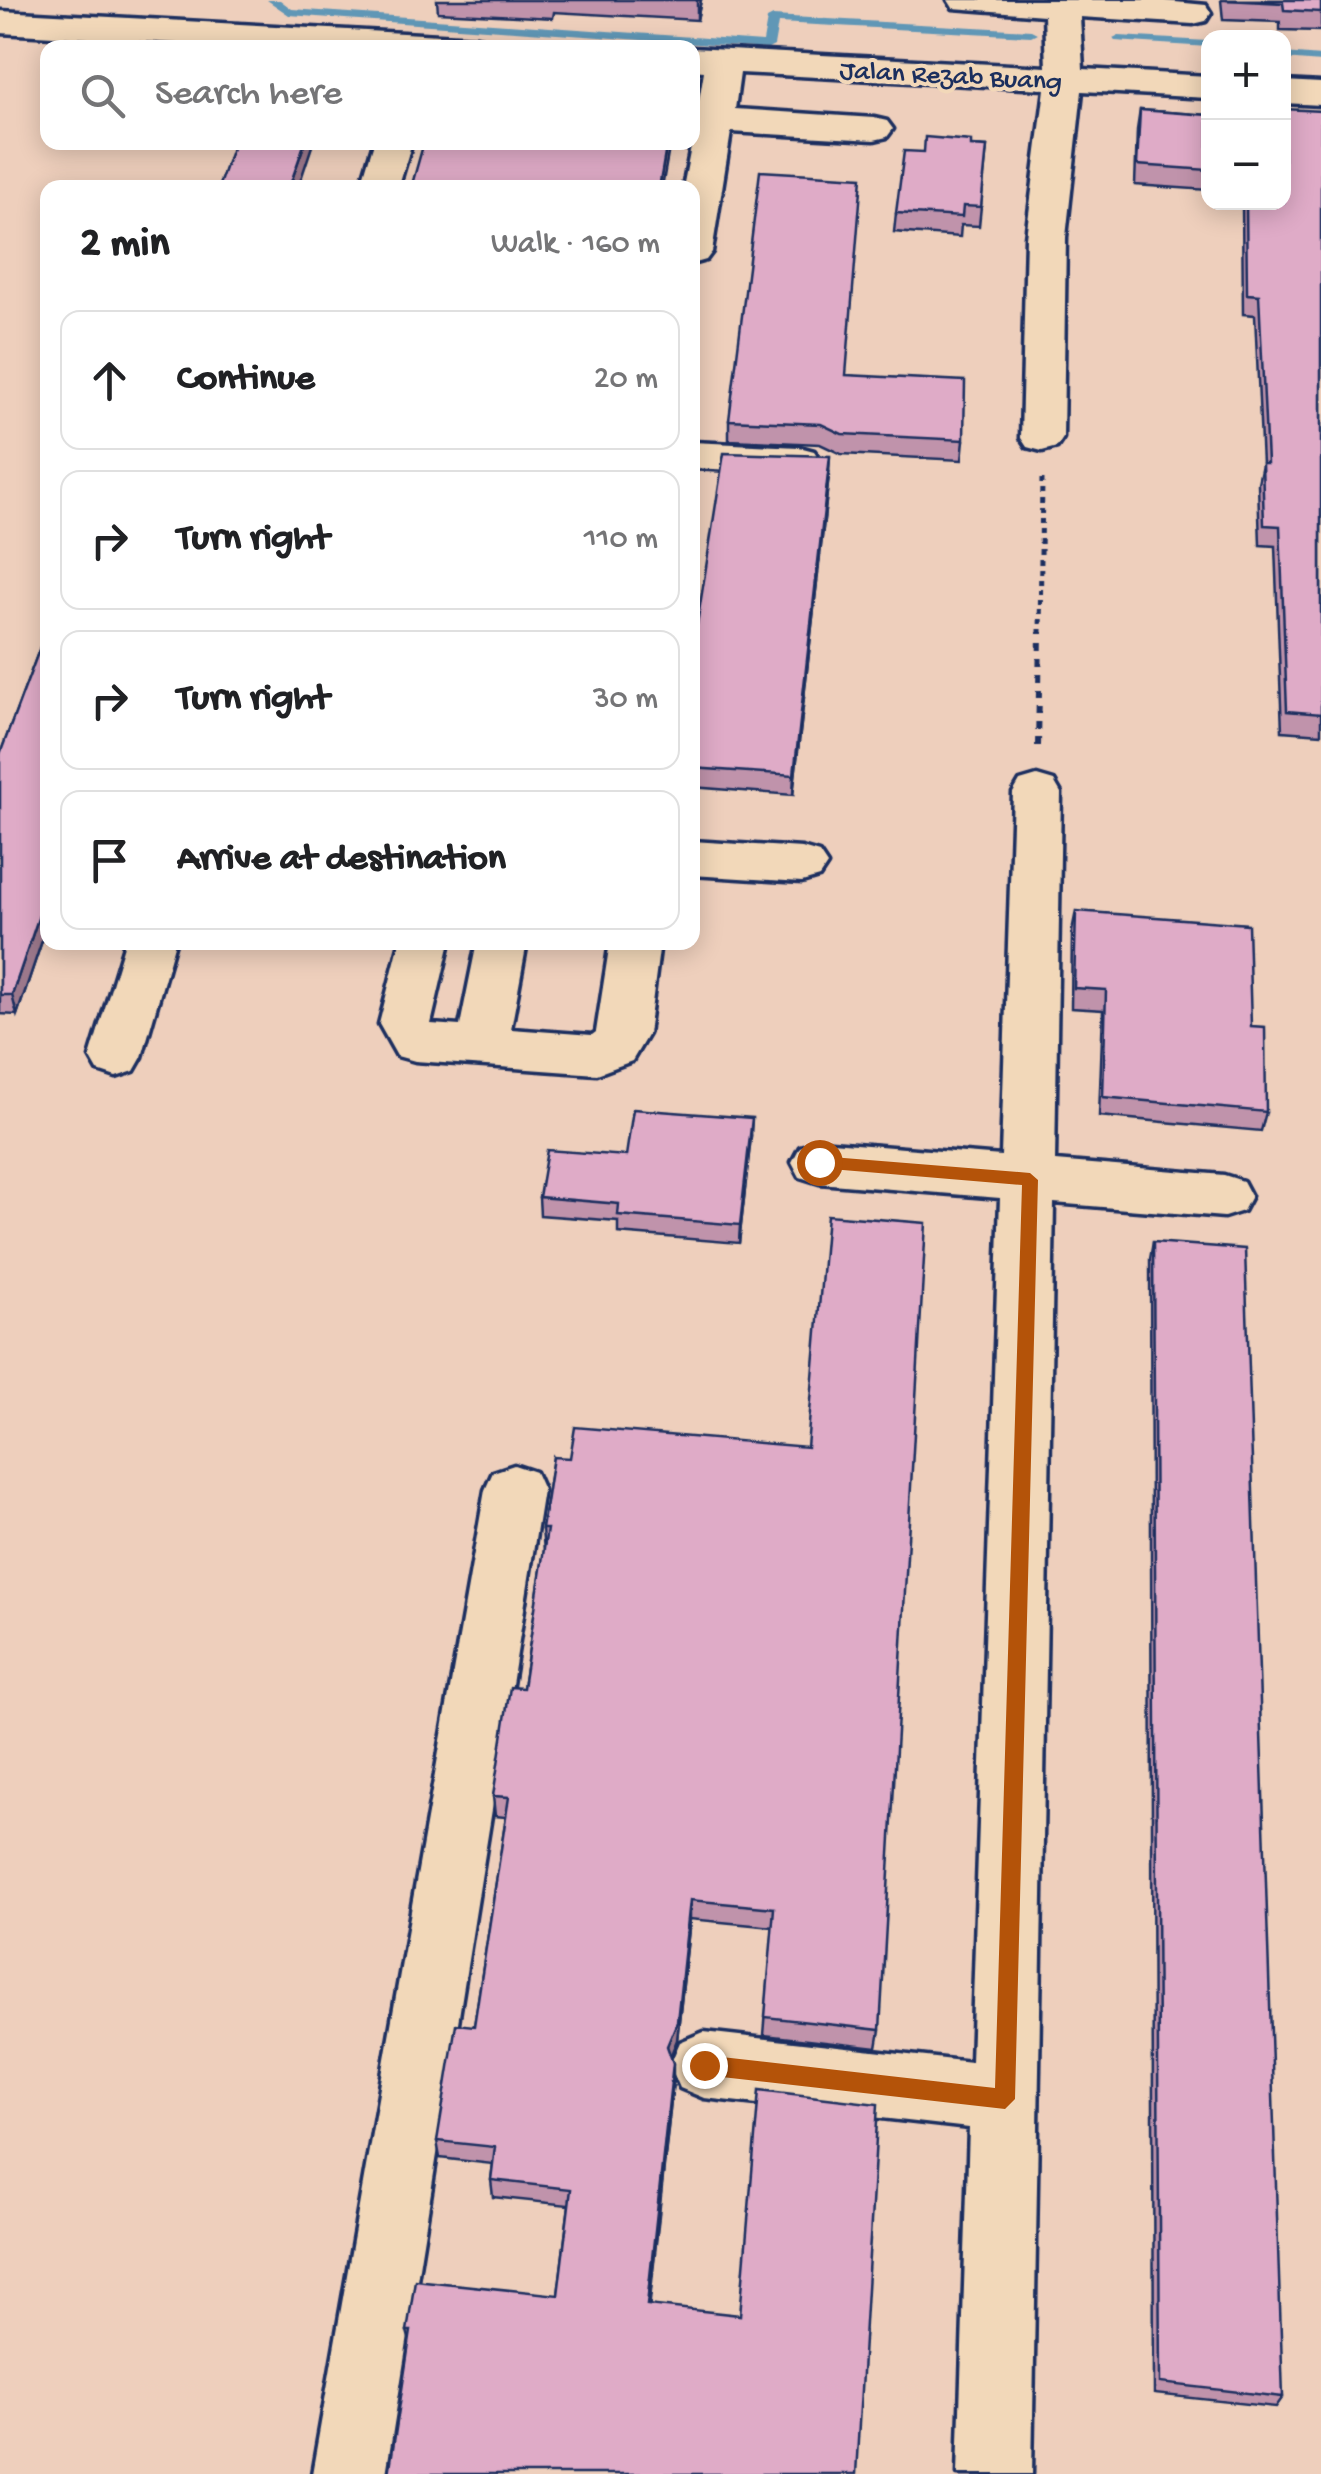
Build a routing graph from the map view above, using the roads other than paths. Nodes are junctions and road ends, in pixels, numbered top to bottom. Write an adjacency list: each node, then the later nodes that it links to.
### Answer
1 (966, 0): 2 (street)
2 (1061, 2): 3 (street); 7 (street)
3 (1193, 13)
4 (0, 22): 5 (street)
5 (455, 40)
6 (708, 60): 7 (street, Jalan Rezab Buang); 11 (street)
7 (1066, 80): 8 (street, Jalan Rezab Buang); 16 (street)
8 (1201, 88)
9 (1291, 92): 10 (street)
10 (1321, 94)
11 (703, 118): 12 (street); 15 (street)
12 (874, 129)
13 (390, 150): 14 (street)
14 (381, 180)
15 (698, 180)
16 (1042, 438)
17 (700, 455): 18 (street)
18 (820, 461)
19 (1037, 793): 29 (street)
20 (700, 859): 21 (street)
21 (802, 865)
22 (148, 950): 27 (street)
23 (423, 950): 26 (street)
24 (500, 950): 26 (street)
25 (633, 950): 26 (street)
26 (481, 1048)
27 (116, 1057)
28 (819, 1162): 29 (street)
29 (1030, 1180): 30 (street); 33 (street)
30 (1224, 1196)
31 (514, 1490): 34 (street)
32 (704, 2065): 33 (street)
33 (1005, 2099): 35 (street)
34 (349, 2474)
35 (995, 2474)

